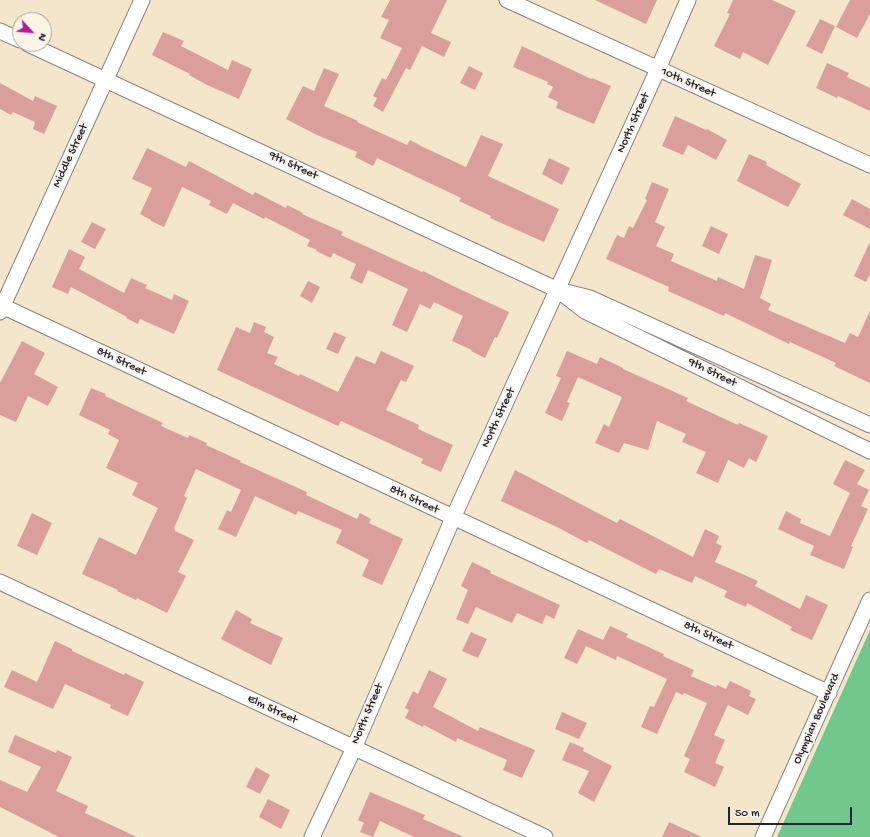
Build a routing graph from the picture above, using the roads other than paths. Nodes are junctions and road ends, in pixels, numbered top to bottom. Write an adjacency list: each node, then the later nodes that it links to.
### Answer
1 (142, 0): 8 (street, Middle Street)
2 (507, 0): 7 (street, 10th Street)
3 (688, 0): 7 (street, North Street)
4 (0, 31): 5 (street)
5 (12, 36)
6 (46, 52): 8 (street, 9th Street)
7 (658, 69): 9 (street, 10th Street); 10 (street, North Street)
8 (106, 79): 10 (street, 9th Street); 11 (street, Middle Street)
9 (870, 165)
10 (558, 290): 12 (street, 9th Street); 13 (street, 9th Street); 14 (street, North Street)
11 (1, 308): 14 (street, 8th Street)
12 (870, 425)
13 (870, 451)
14 (453, 518): 17 (street, 8th Street); 18 (street, North Street)
15 (0, 582): 18 (street, Elm Street)
16 (870, 600): 17 (street, Olympian Boulevard)
17 (829, 693): 21 (street, Olympian Boulevard)
18 (354, 748): 19 (street, North Street); 20 (street, Elm Street)
19 (312, 837)
20 (545, 837)
21 (763, 837)

